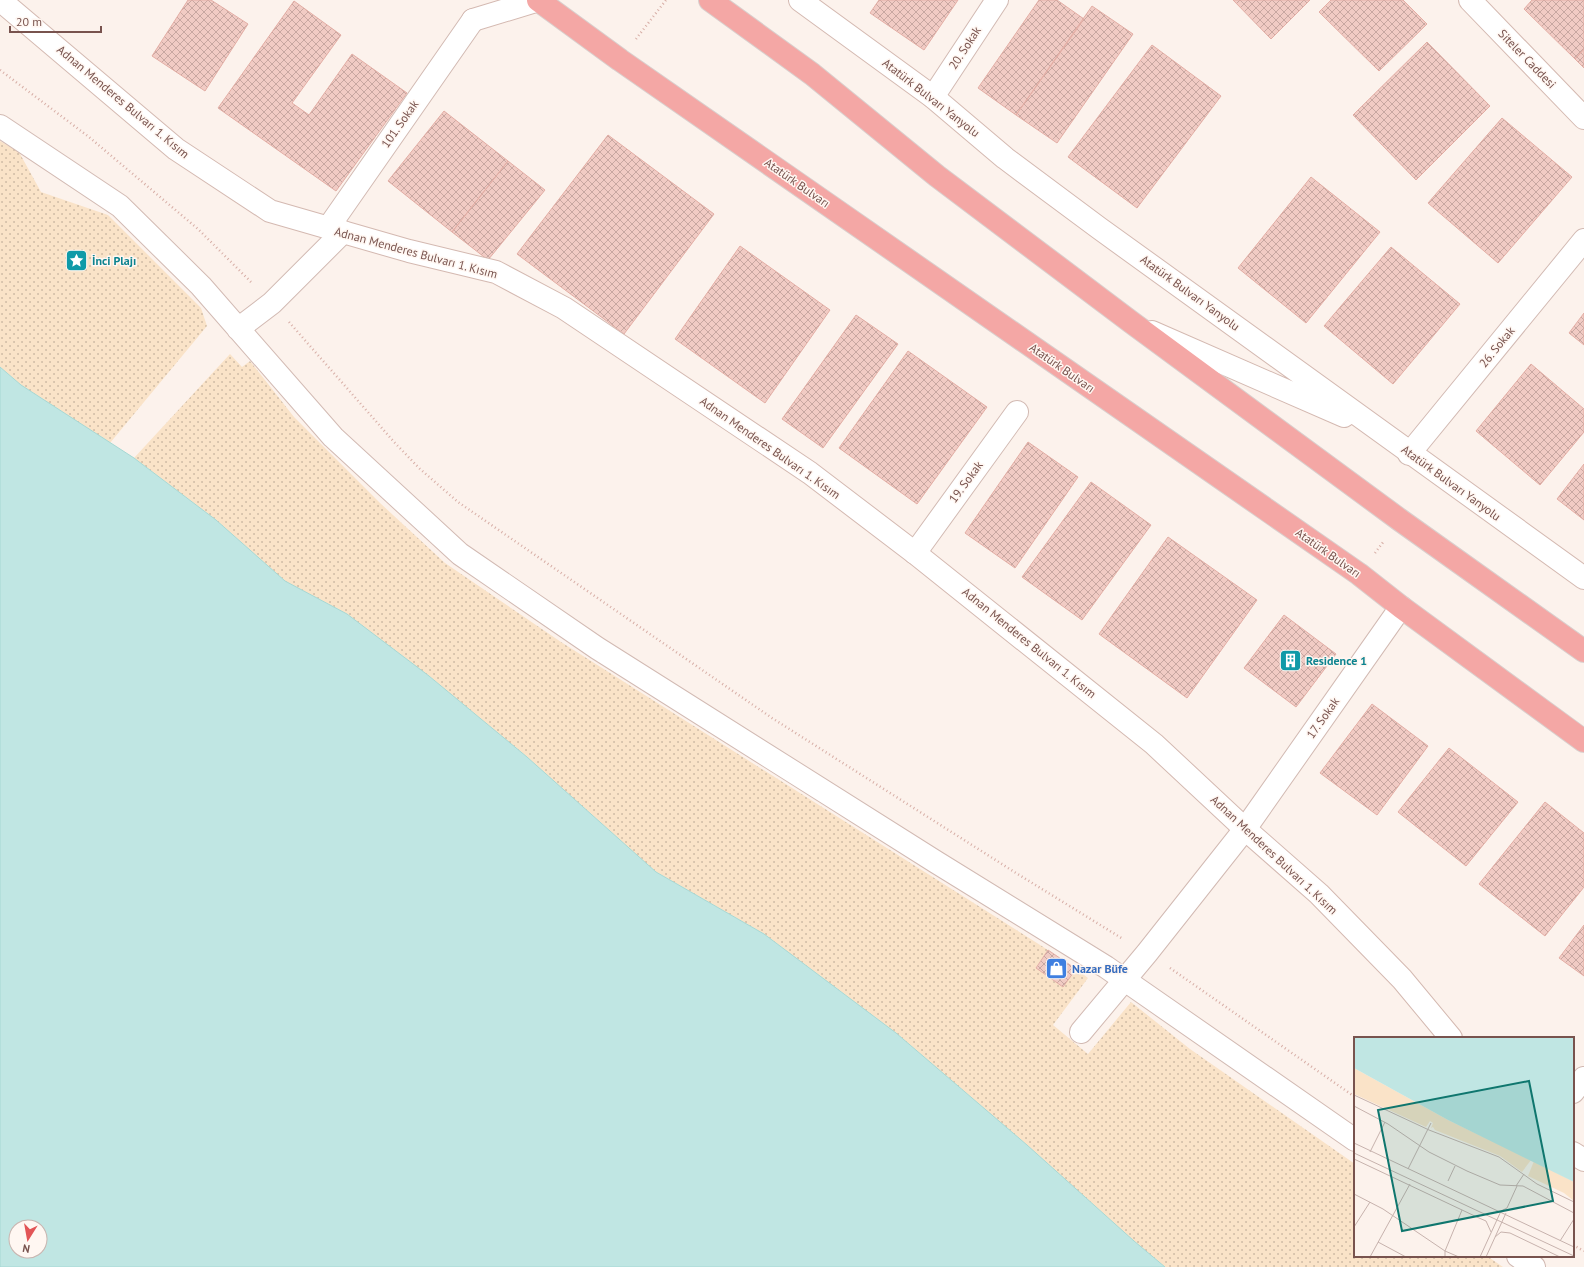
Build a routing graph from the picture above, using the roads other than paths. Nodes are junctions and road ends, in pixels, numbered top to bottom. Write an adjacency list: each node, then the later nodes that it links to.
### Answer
1 (0, 0): 12 (street, Adnan Menderes Bulvarı 1. Kısım)
2 (482, 0): 8 (street, 101. Sokak)
3 (539, 0): 8 (street); 21 (highway, Atatürk Bulvarı)
4 (710, 0): 14 (highway)
5 (800, 0): 9 (street, Atatürk Bulvarı Yanyolu)
6 (997, 0): 9 (street, 20. Sokak)
7 (1470, 0): 10 (street, Siteler Caddesi)
8 (473, 20): 12 (street, 101. Sokak)
9 (933, 96): 17 (street, Atatürk Bulvarı Yanyolu)
10 (1584, 118)
11 (0, 126): 15 (street)
12 (335, 230): 15 (street, 101. Sokak); 19 (street, Adnan Menderes Bulvarı 1. Kısım)
13 (1584, 240): 18 (street, 26. Sokak)
14 (1131, 322): 17 (street); 22 (highway)
15 (238, 329): 25 (street)
16 (1017, 412): 19 (street, 19. Sokak)
17 (1380, 431): 18 (street, Atatürk Bulvarı Yanyolu)
18 (1410, 454): 20 (street, Atatürk Bulvarı Yanyolu)
19 (915, 553): 24 (street, Adnan Menderes Bulvarı 1. Kısım)
20 (1584, 578)
21 (1400, 607): 23 (highway, Atatürk Bulvarı); 24 (street, 17. Sokak)
22 (1584, 651)
23 (1584, 741)
24 (1245, 829): 25 (street, 17. Sokak); 27 (street, Adnan Menderes Bulvarı 1. Kısım)
25 (1124, 980): 26 (street, 17. Sokak); 30 (street)
26 (1082, 1032)
27 (1450, 1037)
28 (1584, 1078): 29 (street)
29 (1574, 1091)
30 (1354, 1139)
31 (1574, 1154): 32 (street)
32 (1584, 1160)
33 (1519, 1257): 34 (street)
34 (1534, 1267)

